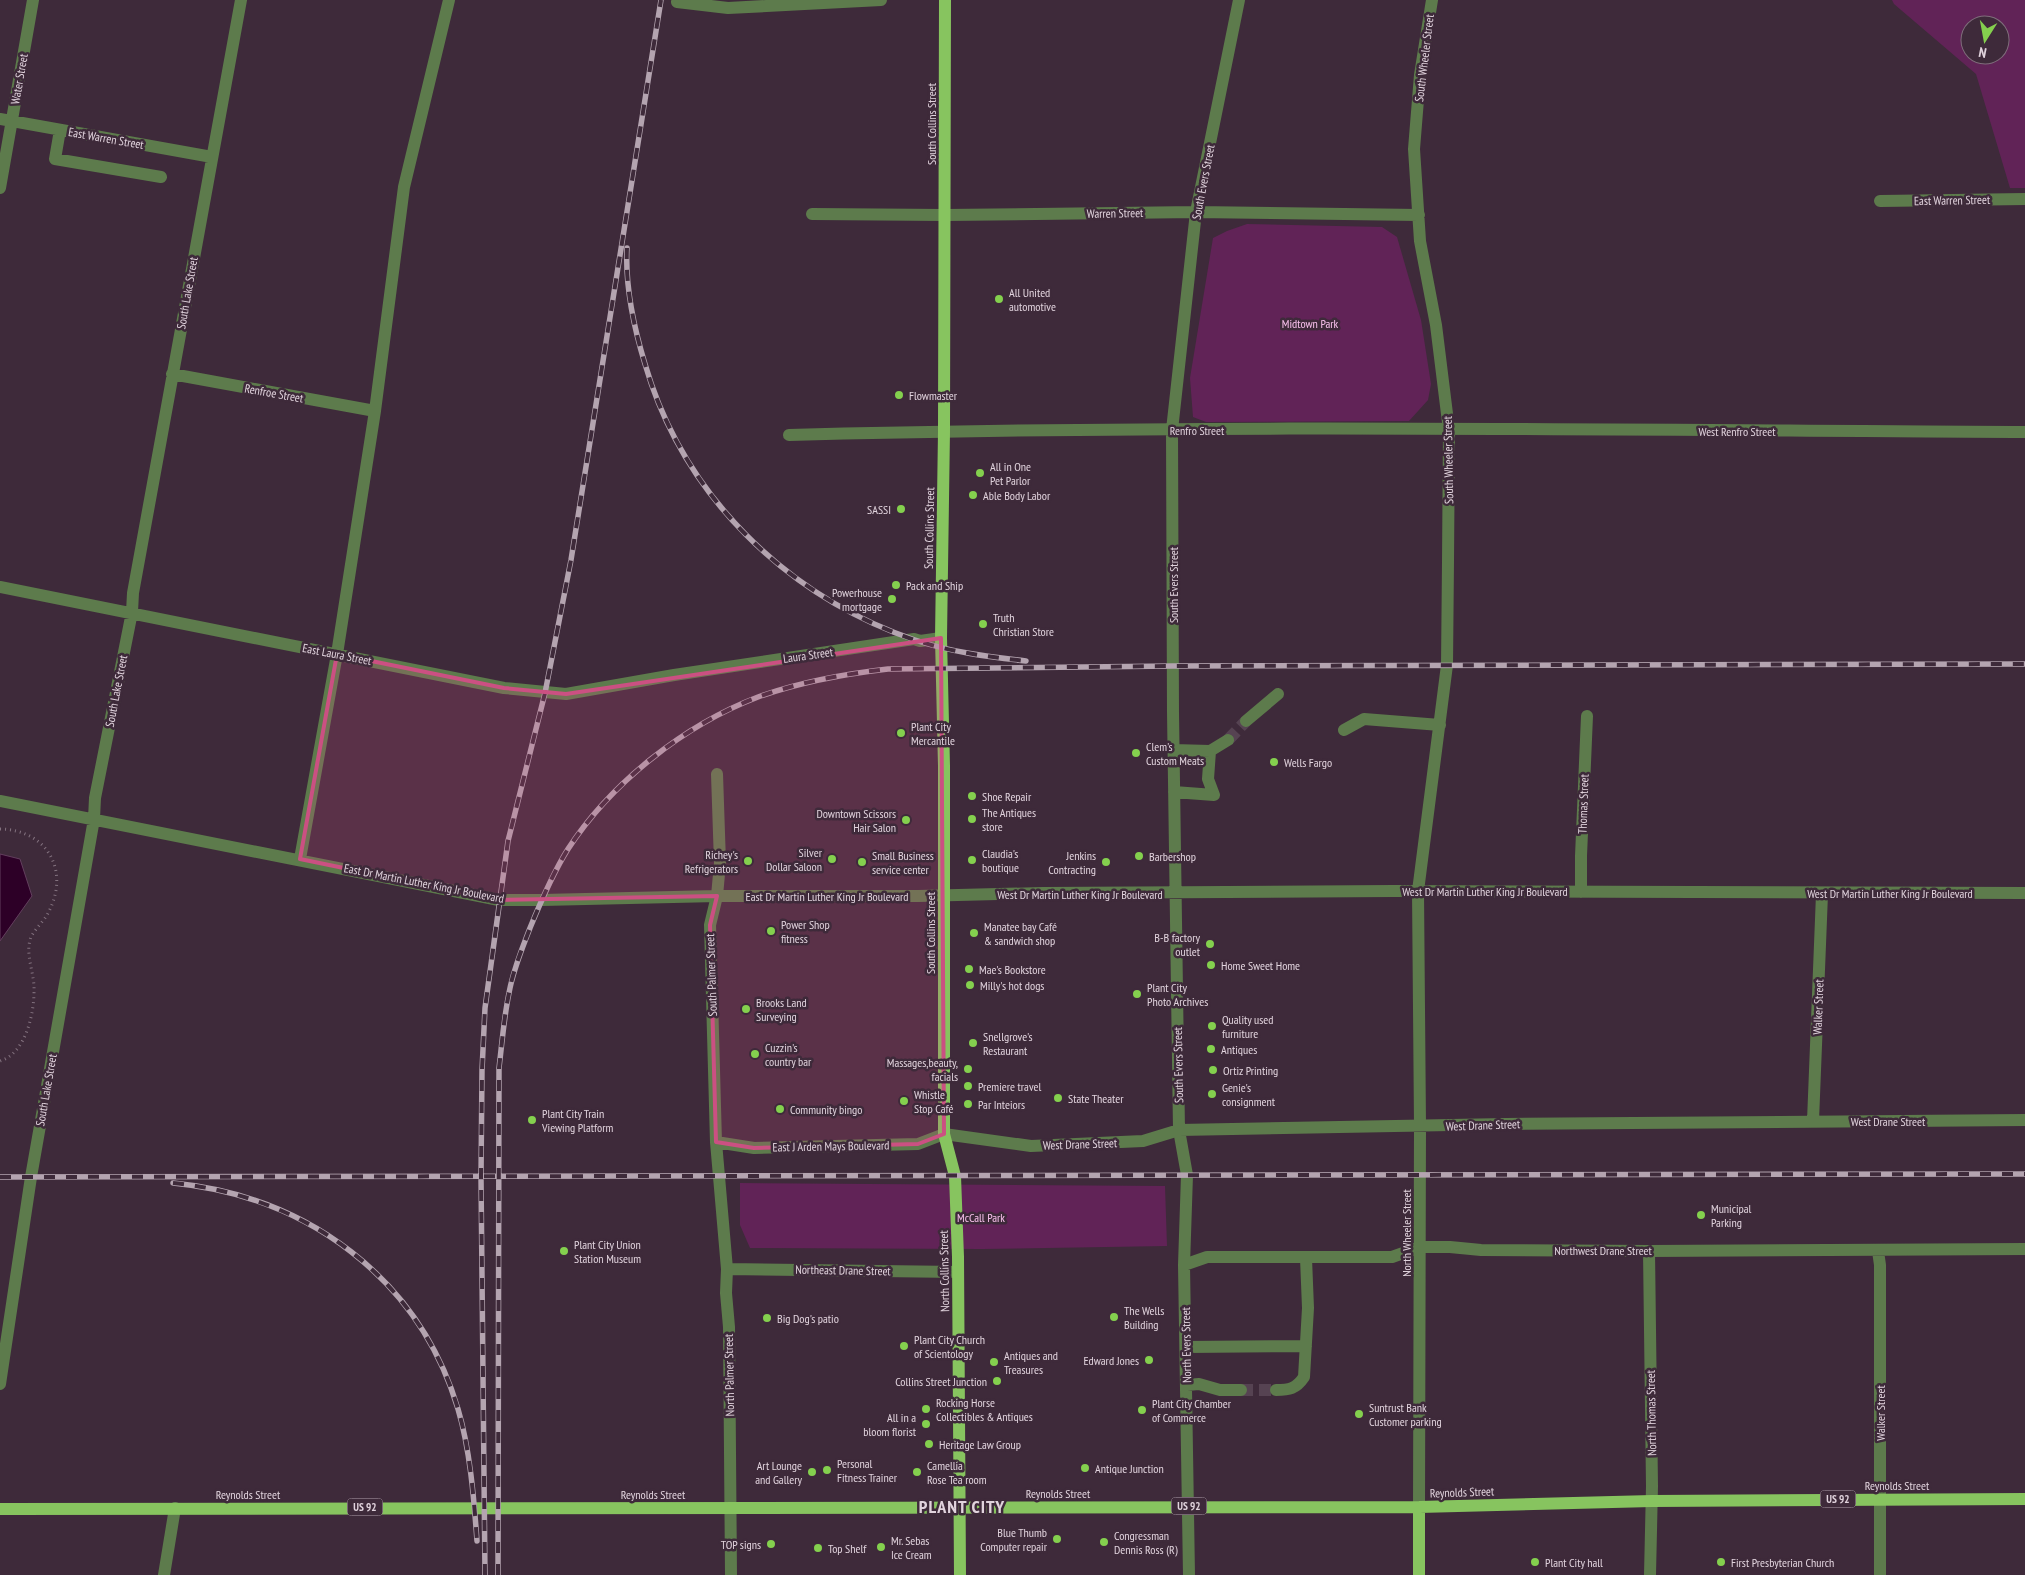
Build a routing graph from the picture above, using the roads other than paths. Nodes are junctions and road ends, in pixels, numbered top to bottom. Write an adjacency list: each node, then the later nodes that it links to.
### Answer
1 (33, 0): 9 (street, Water Street)
2 (241, 0): 11 (street, South Lake Street)
3 (449, 0): 21 (street)
4 (881, 0): 8 (street)
5 (945, 0): 18 (main road, South Collins Street)
6 (1239, 0): 16 (street, South Evers Street)
7 (1432, 0): 19 (street, South Wheeler Street)
8 (677, 2)
9 (6, 120): 10 (street, East Warren Street); 13 (street, Water Street)
10 (60, 130): 11 (street, East Warren Street); 12 (street)
11 (212, 157): 20 (street, South Lake Street)
12 (161, 177)
13 (0, 188)
14 (2025, 199): 15 (street, East Warren Street)
15 (1880, 201)
16 (1196, 212): 18 (street, Warren Street); 19 (street, Warren Street); 22 (street, South Evers Street)
17 (812, 214): 18 (street, Warren Street)
18 (945, 215): 24 (main road, South Collins Street)
19 (1419, 215): 23 (street, South Wheeler Street)
20 (172, 374): 21 (street, Renfroe Street); 28 (street, South Lake Street)
21 (375, 411): 30 (street)
22 (1172, 430): 23 (street, Renfro Street); 24 (street, Renfro Street); 38 (street, South Evers Street)
23 (1449, 430): 25 (street, West Renfro Street); 35 (street, South Wheeler Street)
24 (944, 431): 26 (street, Renfro Street); 29 (main road, South Collins Street)
25 (2025, 432)
26 (789, 435)
27 (0, 587): 28 (street, East Laura Street)
28 (132, 612): 30 (street, East Laura Street); 43 (street, South Lake Street)
29 (941, 638): 31 (street, Laura Street); 51 (main road, South Collins Street)
30 (337, 654): 31 (street, East Laura Street); 44 (street)
31 (674, 675)
32 (1278, 694): 34 (street)
33 (1587, 716): 46 (street, Thomas Street)
34 (1246, 721)
35 (1440, 725): 36 (street); 45 (street, South Wheeler Street)
36 (1344, 730)
37 (1228, 740): 39 (street)
38 (1173, 750): 39 (street); 41 (street, South Evers Street)
39 (1210, 751): 41 (street)
40 (717, 774): 50 (street, South Palmer Street)
41 (1174, 792): 47 (street, South Evers Street)
42 (0, 801): 43 (street, East Dr Martin Luther King Jr Boulevard)
43 (94, 819): 44 (street, East Dr Martin Luther King Jr Boulevard); 71 (street, South Lake Street)
44 (300, 859): 50 (street, East Dr Martin Luther King Jr Boulevard)
45 (1418, 891): 46 (street, West Dr Martin Luther King Jr Boulevard); 47 (street, West Dr Martin Luther King Jr Boulevard); 54 (street, North Wheeler Street)
46 (1581, 892): 49 (street, West Dr Martin Luther King Jr Boulevard)
47 (1176, 893): 51 (street, West Dr Martin Luther King Jr Boulevard); 55 (street, South Evers Street)
48 (2025, 893): 49 (street, West Dr Martin Luther King Jr Boulevard)
49 (1822, 894): 53 (street, Walker Street)
50 (717, 896): 51 (street, East Dr Martin Luther King Jr Boulevard); 57 (street, South Palmer Street)
51 (944, 896): 56 (main road, South Collins Street)
52 (2025, 1120): 53 (street, West Drane Street)
53 (1813, 1121): 54 (street, West Drane Street)
54 (1420, 1126): 55 (street, West Drane Street); 61 (street, North Wheeler Street)
55 (1179, 1130): 56 (street, West Drane Street); 58 (street, South Evers Street)
56 (944, 1134): 57 (street, East J Arden Mays Boulevard); 60 (main road, South Collins Street)
57 (716, 1142): 59 (street, South Palmer Street)
58 (1187, 1175): 66 (street, North Evers Street)
59 (720, 1176): 67 (street, North Palmer Street)
60 (955, 1176): 68 (main road, North Collins Street)
61 (1420, 1248): 63 (street, Northwest Drane Street); 65 (street, Northwest Drane Street); 82 (street, North Wheeler Street)
62 (2025, 1249): 64 (street, Northwest Drane Street)
63 (1649, 1251): 64 (street, Northwest Drane Street); 78 (street, North Thomas Street)
64 (1878, 1251): 76 (street, Walker Street)
65 (1306, 1258): 66 (street, Northwest Drane Street); 69 (street)
66 (1184, 1265): 70 (street, North Evers Street)
67 (727, 1269): 68 (street, Northeast Drane Street); 81 (street, North Palmer Street)
68 (958, 1272): 79 (main road, North Collins Street)
69 (1306, 1346): 70 (street); 75 (street)
70 (1186, 1347): 73 (street, North Evers Street)
71 (2, 1355): 72 (street, South Lake Street)
72 (0, 1384)
73 (1187, 1385): 74 (street); 80 (street, North Evers Street)
74 (1241, 1390)
75 (1276, 1390)
76 (1880, 1499): 77 (main road, Reynolds Street / US 92); 78 (main road, Reynolds Street / US 92); 91 (street, Walker Street)
77 (2025, 1499)
78 (1652, 1501): 82 (main road, Reynolds Street / US 92); 90 (street, North Thomas Street)
79 (959, 1506): 80 (main road, Reynolds Street / US 92); 81 (main road, Reynolds Street / US 92); 87 (main road, North Collins Street)
80 (1189, 1506): 82 (main road, Reynolds Street / US 92); 88 (street, North Evers Street)
81 (731, 1507): 83 (main road, Reynolds Street / US 92); 86 (street, North Palmer Street)
82 (1419, 1507): 89 (main road, North Wheeler Street)
83 (175, 1508): 84 (main road, Reynolds Street / US 92); 85 (street)
84 (0, 1509)
85 (164, 1575)
86 (731, 1575)
87 (960, 1575)
88 (1189, 1575)
89 (1419, 1575)
90 (1650, 1575)
91 (1880, 1575)

